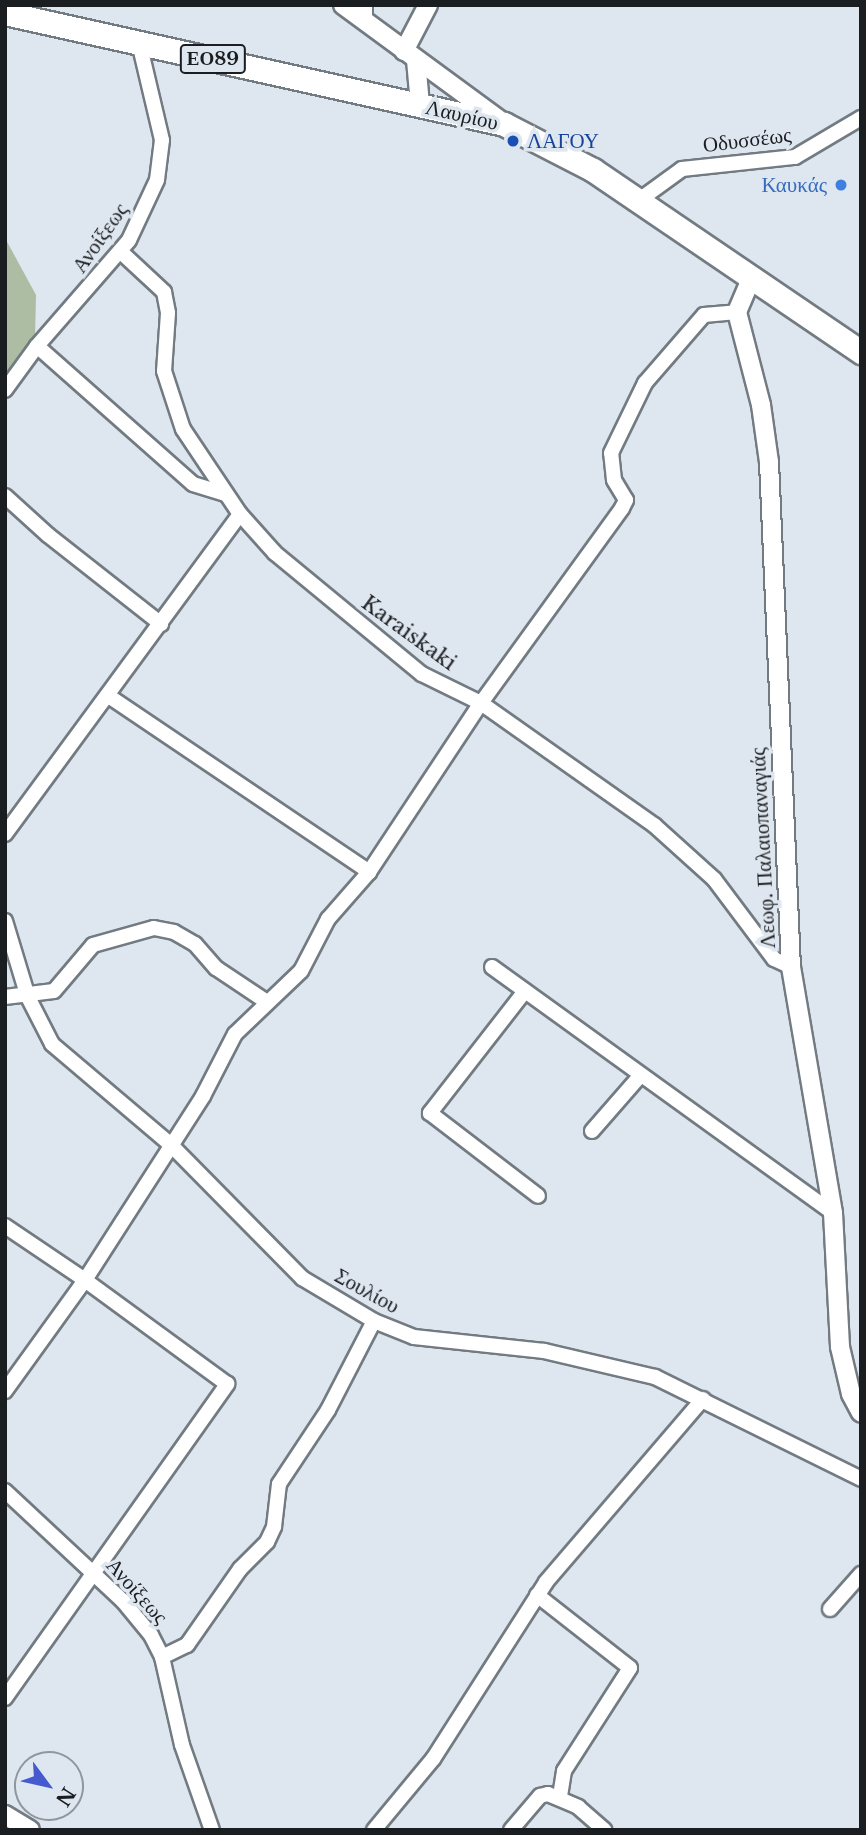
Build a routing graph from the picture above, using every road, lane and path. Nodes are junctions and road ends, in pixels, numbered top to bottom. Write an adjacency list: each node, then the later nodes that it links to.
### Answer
1 (343, 5): 4 (street)
2 (428, 5): 6 (street)
3 (5, 13): 5 (main road, Λαυρίου / ΕΟ89)
4 (365, 14): 6 (street)
5 (139, 43): 7 (main road, Λαυρίου / ΕΟ89); 11 (street, Ανοίξεως)
6 (410, 55): 7 (street); 9 (street)
7 (420, 105): 9 (main road, Λαυρίου / ΕΟ89)
8 (861, 118): 10 (street, Οδυσσέως)
9 (504, 124): 10 (main road, Λαυρίου / ΕΟ89)
10 (638, 201): 12 (main road, Λαυρίου / ΕΟ89)
11 (121, 252): 14 (street, Ανοίξεως); 17 (street, Karaiskaki)
12 (751, 279): 13 (street); 15 (main road, Λαυρίου / ΕΟ89)
13 (737, 312): 22 (street); 27 (street, Λεωφ. Παλαιοπαναγιάς)
14 (37, 346): 16 (street, Ανοίξεως); 17 (street)
15 (861, 352)
16 (5, 390)
17 (226, 494): 19 (street, Karaiskaki)
18 (5, 496): 20 (street)
19 (240, 514): 20 (street); 22 (street, Karaiskaki)
20 (162, 624): 21 (street)
21 (110, 697): 23 (street); 24 (street)
22 (481, 703): 24 (street); 27 (street, Karaiskaki)
23 (5, 834)
24 (369, 872): 31 (street)
25 (5, 921): 30 (street, Σουλίου)
26 (492, 967): 28 (street)
27 (791, 967): 36 (street, Λεωφ. Παλαιοπαναγιάς)
28 (525, 991): 32 (street); 35 (street)
29 (5, 997): 30 (street)
30 (28, 997): 31 (street); 34 (street, Σουλίου)
31 (267, 1002): 34 (street)
32 (639, 1076): 33 (street); 36 (street)
33 (592, 1131)
34 (171, 1145): 38 (street); 39 (street, Σουλίου)
35 (538, 1196)
36 (833, 1213): 42 (street, Λεωφ. Παλαιοπαναγιάς)
37 (5, 1226): 38 (street)
38 (85, 1280): 40 (street); 45 (street)
39 (374, 1321): 41 (street, Σουλίου); 49 (street)
40 (5, 1391)
41 (703, 1399): 43 (street, Σουλίου); 47 (street)
42 (861, 1413)
43 (861, 1479)
44 (5, 1491): 45 (street, Ανοίξεως)
45 (93, 1571): 49 (street, Ανοίξεως); 50 (street)
46 (858, 1582): 48 (street)
47 (537, 1595): 51 (street); 55 (street)
48 (830, 1609)
49 (162, 1657): 54 (street, Ανοίξεως)
50 (5, 1698)
51 (559, 1796): 56 (street); 57 (street)
52 (5, 1815): 53 (street)
53 (30, 1830)
54 (212, 1830)
55 (374, 1830)
56 (511, 1830)
57 (604, 1830)

